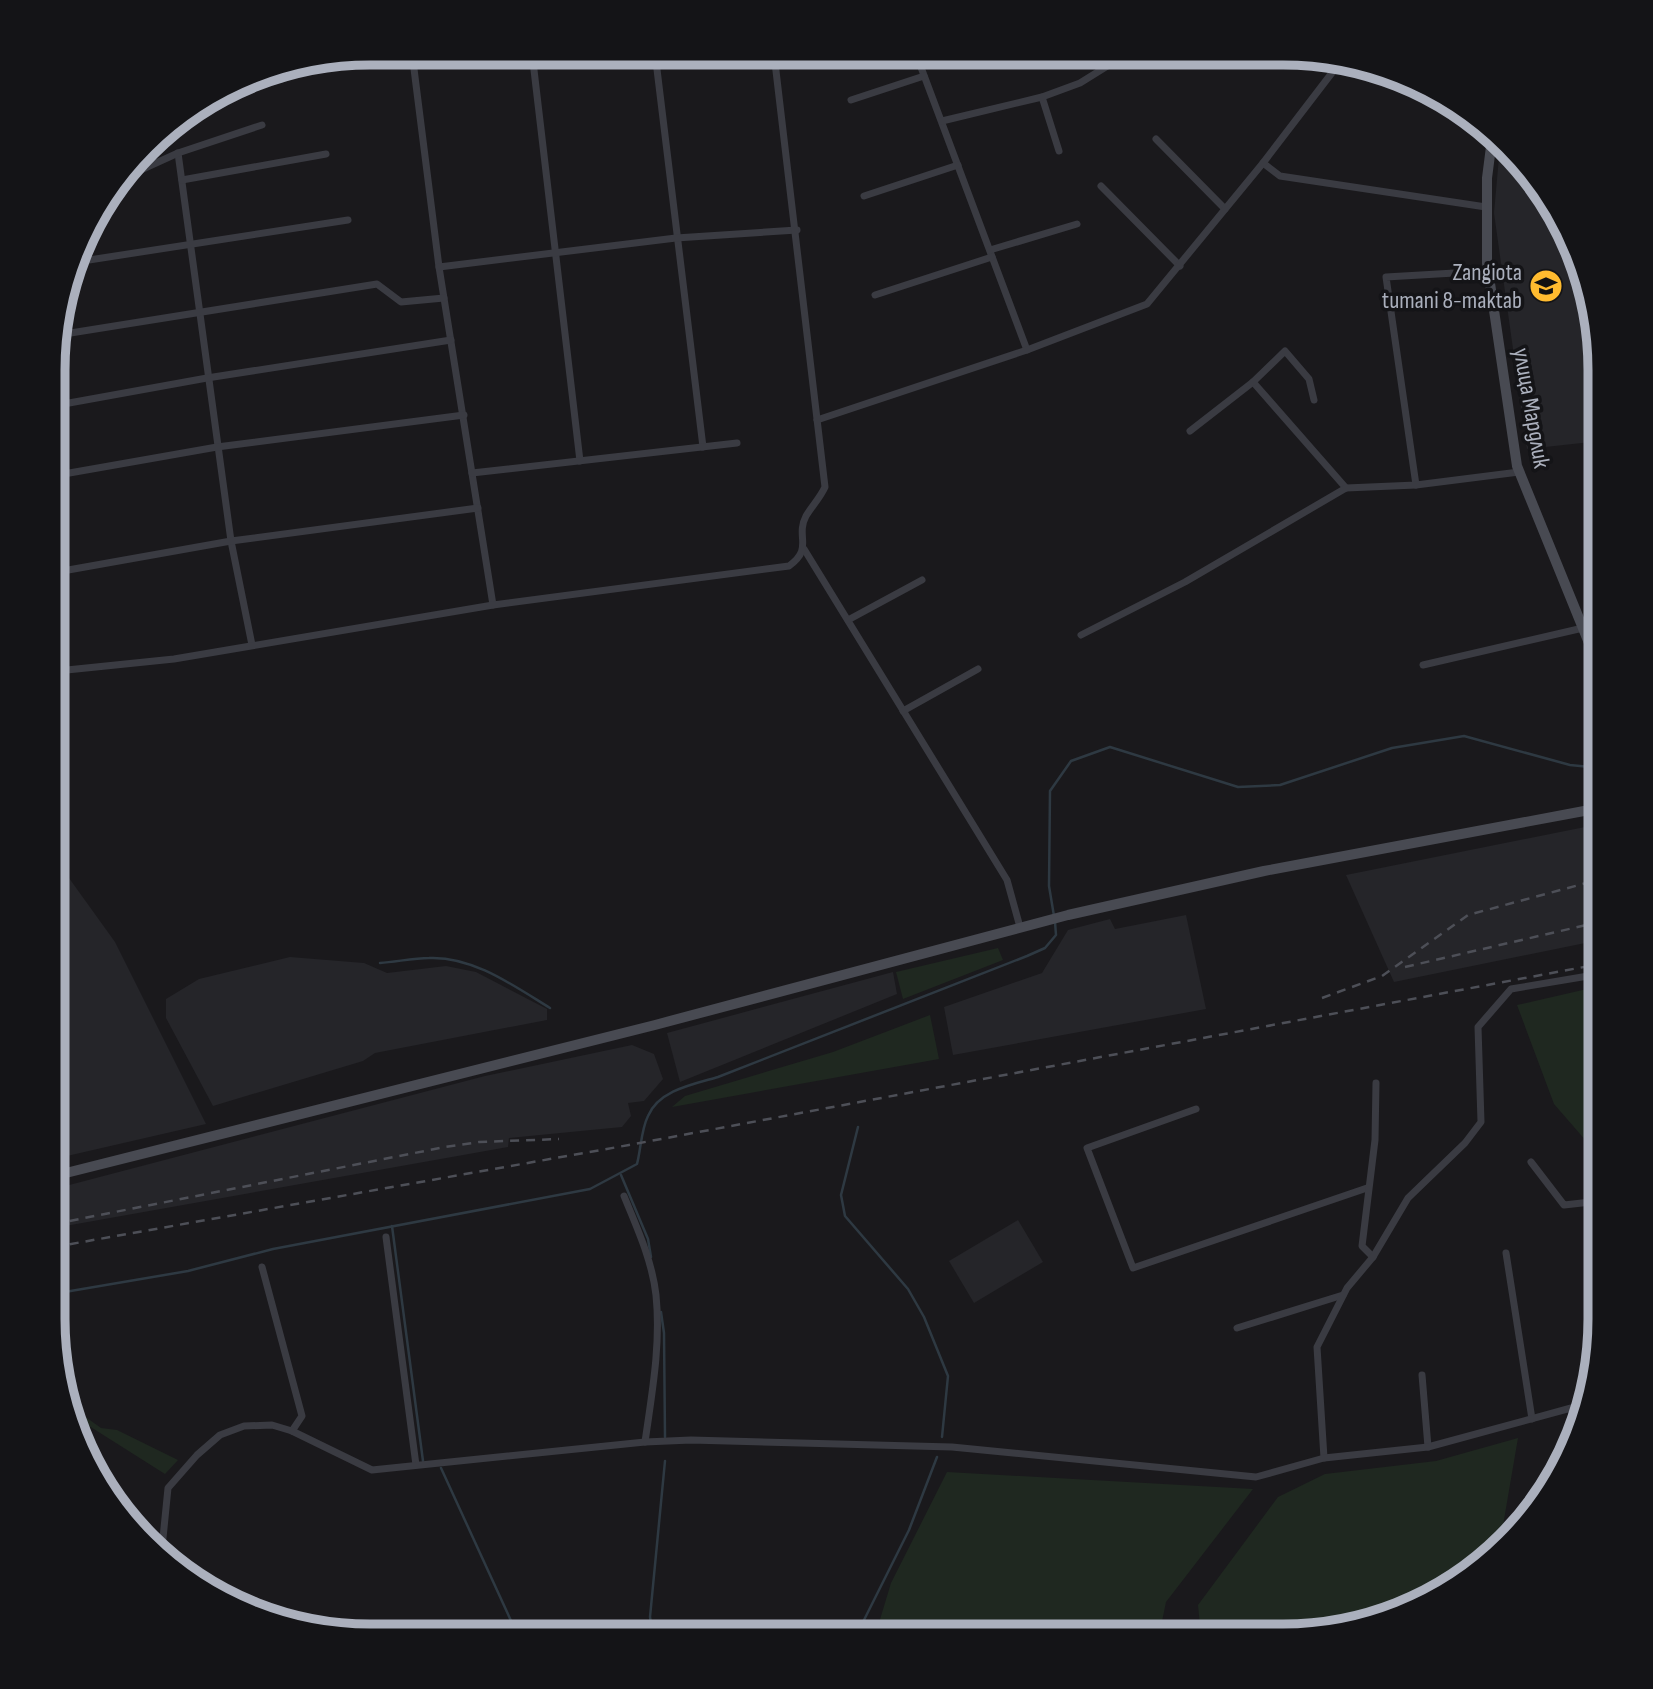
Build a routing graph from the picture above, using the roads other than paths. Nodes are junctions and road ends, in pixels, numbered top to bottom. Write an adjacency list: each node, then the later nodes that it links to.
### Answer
1 (414, 65): 35 (street)
2 (533, 65): 31 (street)
3 (655, 65): 29 (street)
4 (775, 65): 28 (street)
5 (920, 65): 8 (street)
6 (1109, 65): 9 (street)
7 (1335, 69): 18 (street)
8 (924, 76): 10 (street); 11 (street)
9 (1042, 96): 11 (street); 15 (street)
10 (851, 100)
11 (942, 121): 19 (street)
12 (262, 125): 16 (street)
13 (1156, 139): 25 (street)
14 (1491, 147): 24 (main road, улица Мардлик)
15 (1059, 151)
16 (178, 153): 20 (street); 21 (street)
17 (326, 154): 21 (street)
18 (1263, 163): 24 (street); 25 (street)
19 (958, 165): 23 (street); 32 (street)
20 (138, 171)
21 (182, 180): 30 (street)
22 (1101, 186): 34 (street)
23 (864, 197)
24 (1486, 207): 36 (main road, улица Мардлик)
25 (1225, 209): 34 (street)
26 (348, 220): 30 (street)
27 (1077, 224): 32 (street)
28 (797, 230): 29 (street); 48 (street)
29 (676, 238): 31 (street); 52 (street)
30 (190, 244): 33 (street); 39 (street)
31 (554, 254): 35 (street); 53 (street)
32 (991, 254): 37 (street); 42 (street)
33 (85, 261)
34 (1180, 266): 42 (street)
35 (439, 267): 38 (street)
36 (1489, 271): 54 (main road, улица Мардлик); 57 (street)
37 (875, 295)
38 (444, 298): 39 (street); 41 (street)
39 (199, 313): 40 (street); 43 (street)
40 (67, 334)
41 (451, 340): 43 (street); 47 (street)
42 (1027, 350): 48 (street)
43 (208, 378): 46 (street); 51 (street)
44 (1253, 382): 45 (street); 49 (street); 58 (street)
45 (1314, 400)
46 (65, 404)
47 (464, 415): 51 (street); 55 (street)
48 (817, 420): 61 (street)
49 (1190, 430)
50 (737, 443): 52 (street)
51 (217, 447): 56 (street); 60 (street)
52 (702, 447): 53 (street)
53 (580, 461): 55 (street)
54 (1519, 472): 57 (street); 66 (main road, улица Мардлик)
55 (472, 473): 59 (street)
56 (65, 474)
57 (1416, 485): 58 (street)
58 (1346, 488): 67 (street)
59 (478, 508): 60 (street); 64 (street)
60 (231, 541): 62 (street); 69 (street)
61 (804, 549): 64 (street); 65 (street)
62 (65, 571)
63 (922, 580): 65 (street)
64 (493, 605): 69 (street)
65 (848, 620): 73 (street)
66 (1583, 628): 68 (main road, улица Мардлик); 70 (street)
67 (1080, 635)
68 (1588, 640)
69 (252, 645): 72 (street)
70 (1423, 665)
71 (978, 669): 73 (street)
72 (65, 670)
73 (904, 711): 75 (street)
74 (1588, 809): 75 (main road)
75 (1020, 927): 80 (main road)
76 (1588, 976): 86 (street)
77 (1376, 1083): 81 (street)
78 (1196, 1110): 81 (street)
79 (1531, 1162): 83 (street)
80 (65, 1173)
81 (1367, 1188): 86 (street)
82 (624, 1196): 94 (street)
83 (1588, 1202)
84 (386, 1237): 97 (street)
85 (1506, 1253): 92 (street)
86 (1373, 1257): 88 (street)
87 (262, 1267): 93 (street)
88 (1343, 1295): 89 (street); 96 (street)
89 (1237, 1328)
90 (1422, 1375): 95 (street)
91 (1575, 1407): 92 (street)
92 (1532, 1419): 95 (street)
93 (292, 1432): 97 (street); 98 (street)
94 (645, 1442): 96 (street); 97 (street)
95 (1428, 1447): 96 (street)
96 (1324, 1458)
97 (416, 1465)
98 (163, 1543)

